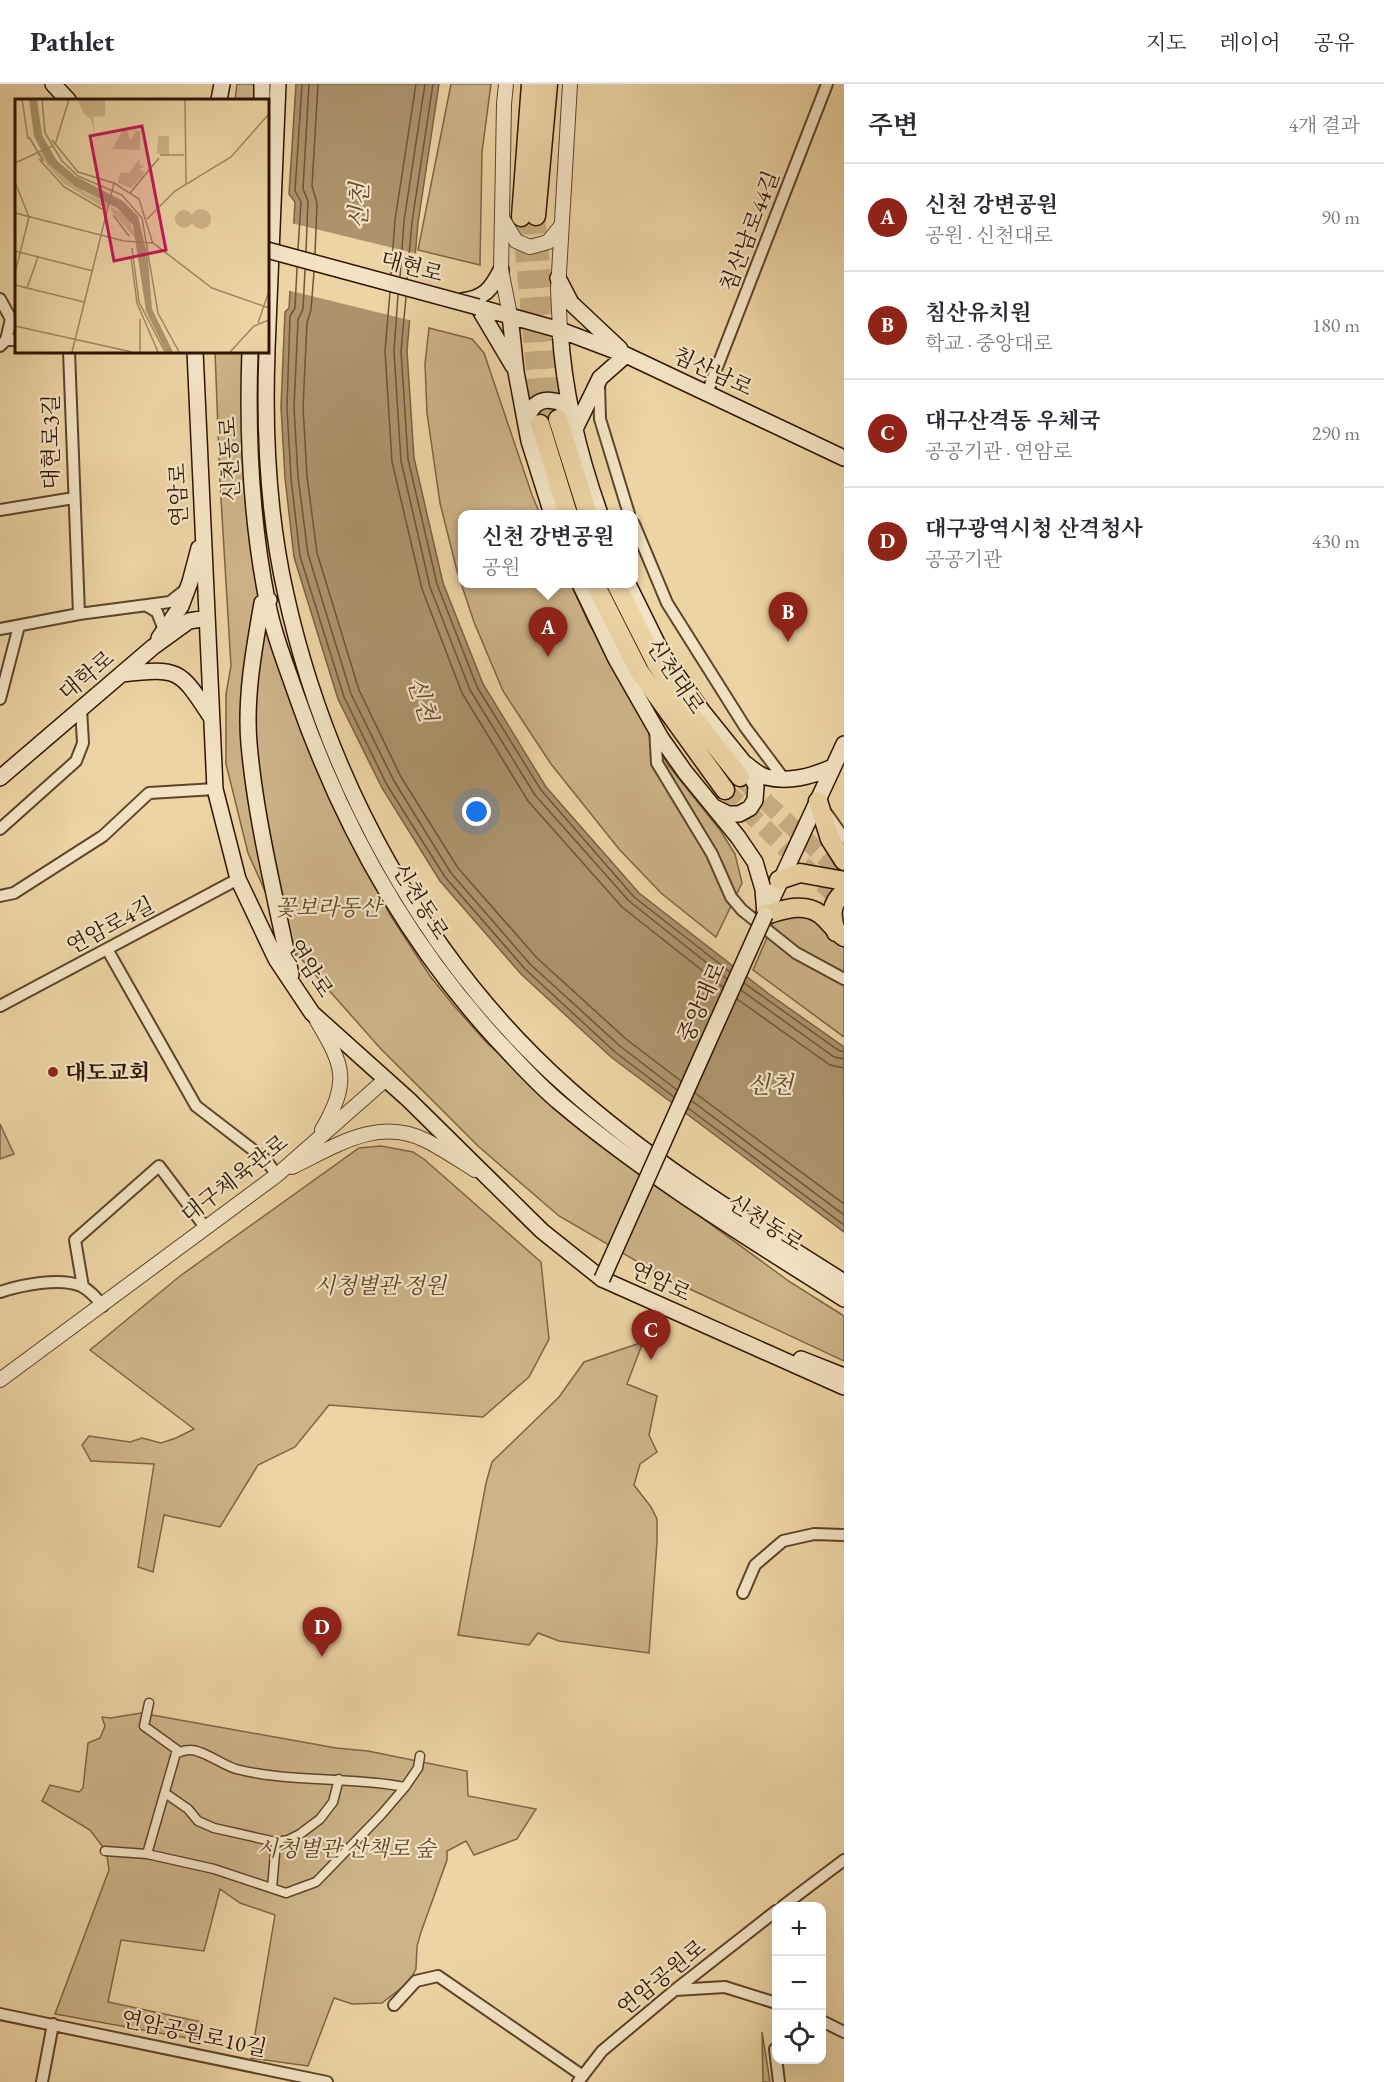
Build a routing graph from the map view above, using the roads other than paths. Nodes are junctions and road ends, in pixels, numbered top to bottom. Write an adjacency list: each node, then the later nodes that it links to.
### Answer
1 (52, 84): 9 (main road)
2 (222, 84): 10 (main road)
3 (278, 84): 19 (main road, 신천동로)
4 (506, 84): 11 (street)
5 (531, 84): 6 (highway)
6 (548, 84)
7 (570, 84): 12 (street)
8 (827, 84): 29 (street, 침산남로44길)
9 (67, 99)
10 (219, 99)
11 (501, 216): 12 (street); 14 (street)
12 (561, 226): 15 (street)
13 (268, 250): 17 (main road, 대현로, bridge)
14 (501, 270): 17 (main road); 18 (street)
15 (558, 278): 20 (street); 26 (main road)
16 (0, 299): 21 (street)
17 (480, 301): 18 (main road, 대현로); 27 (main road)
18 (510, 315): 20 (main road, 대현로); 27 (main road)
19 (268, 326)
20 (560, 330): 26 (main road, 침산남로); 31 (main road)
21 (7, 342)
22 (69, 352): 33 (street, 대현로3길)
23 (195, 352): 40 (main road, 연암로)
24 (250, 352): 48 (main road, 신천동로)
25 (267, 352): 47 (main road, 신천동로)
26 (626, 355): 28 (main road); 29 (main road, 침산남로)
27 (516, 372): 30 (main road)
28 (600, 378): 31 (main road); 39 (street)
29 (707, 393): 32 (main road, 침산남로)
30 (541, 422): 31 (main road); 35 (main road); 36 (highway); 37 (highway)
31 (575, 429): 38 (main road)
32 (844, 458)
33 (74, 498): 34 (street, 대현로3길); 50 (street)
34 (0, 510)
35 (551, 510)
36 (567, 510)
37 (586, 510)
38 (599, 510)
39 (629, 510)
40 (202, 534): 42 (main road); 51 (main road, 연암로)
41 (638, 536): 65 (street)
42 (188, 588): 49 (street); 54 (main road)
43 (582, 588): 60 (main road)
44 (597, 588): 67 (highway, 신천대로)
45 (618, 588): 63 (highway, 신천대로)
46 (630, 588): 63 (main road)
47 (285, 594): 48 (main road); 91 (main road, 신천동로)
48 (267, 601): 82 (main road); 94 (main road, 신천동로)
49 (147, 606): 50 (street); 54 (street)
50 (79, 614): 52 (street)
51 (207, 618): 55 (main road, 대학로); 59 (main road, 연암로)
52 (19, 626): 53 (street); 57 (street)
53 (0, 629)
54 (164, 630): 55 (main road)
55 (153, 647): 56 (main road, 대학로)
56 (122, 674): 58 (main road, 대학로); 59 (main road)
57 (0, 699)
58 (81, 709): 64 (main road, 대학로); 70 (street)
59 (211, 717): 66 (main road, 연암로)
60 (655, 728): 69 (main road); 81 (street)
61 (844, 744): 62 (main road, 중앙대로)
62 (833, 767): 65 (main road); 68 (main road, 중앙대로)
63 (742, 771): 65 (main road); 69 (main road)
64 (0, 778)
65 (784, 779)
66 (215, 789): 73 (main road, 연암로); 77 (street)
67 (725, 790)
68 (818, 801): 71 (street); 72 (highway); 74 (main road, 중앙대로)
69 (713, 807): 78 (main road)
70 (0, 830)
71 (844, 838)
72 (844, 861)
73 (238, 879): 80 (street, 연암로4길); 82 (main road, 연암로)
74 (779, 880): 75 (highway); 78 (main road, 중앙대로)
75 (844, 881)
76 (844, 892): 79 (highway)
77 (0, 896)
78 (765, 915): 79 (highway); 90 (main road, 중앙대로, bridge)
79 (840, 935)
80 (107, 949): 83 (street, 연암로4길); 87 (street)
81 (844, 979)
82 (293, 984): 84 (main road, 연암로)
83 (0, 1006)
84 (312, 1013): 85 (main road, 연암로); 86 (street)
85 (386, 1079): 86 (street, 대구체육관로); 88 (main road, 연암로)
86 (317, 1140): 87 (street, 대구체육관로)
87 (277, 1175): 88 (street); 89 (street, 대구체육관로)
88 (484, 1175): 90 (main road, 연암로)
89 (205, 1227): 92 (street); 95 (street, 대구체육관로)
90 (602, 1279): 96 (main road, 연암로)
91 (844, 1282)
92 (82, 1287): 93 (street); 95 (street)
93 (0, 1292)
94 (844, 1299)
95 (102, 1306): 98 (street, 대구체육관로)
96 (699, 1323): 97 (main road, 연암로); 99 (main road, 연암로)
97 (844, 1376)
98 (0, 1380)
99 (844, 1387)
100 (844, 1535): 101 (street)
101 (743, 1593)
102 (149, 1703): 103 (street)
103 (180, 1752): 105 (street); 107 (street)
104 (420, 1756): 106 (street)
105 (339, 1779): 106 (street); 108 (street)
106 (405, 1787): 112 (street)
107 (165, 1793): 108 (street); 110 (street)
108 (276, 1842): 112 (street)
109 (105, 1851): 110 (street)
110 (147, 1854): 112 (street)
111 (844, 1860): 113 (street)
112 (272, 1888)
113 (788, 1902)
114 (772, 1915): 115 (street, 연암공원로)
115 (675, 1990): 116 (street); 123 (street, 연암공원로)
116 (772, 2001)
117 (394, 2005): 123 (street)
118 (0, 2014): 120 (street, 연암공원로10길)
119 (826, 2023): 121 (street)
120 (52, 2024): 124 (street); 125 (street, 연암공원로10길)
121 (844, 2032)
122 (777, 2064): 126 (street)
123 (580, 2079)
124 (42, 2082)
125 (327, 2082)
126 (779, 2082)

